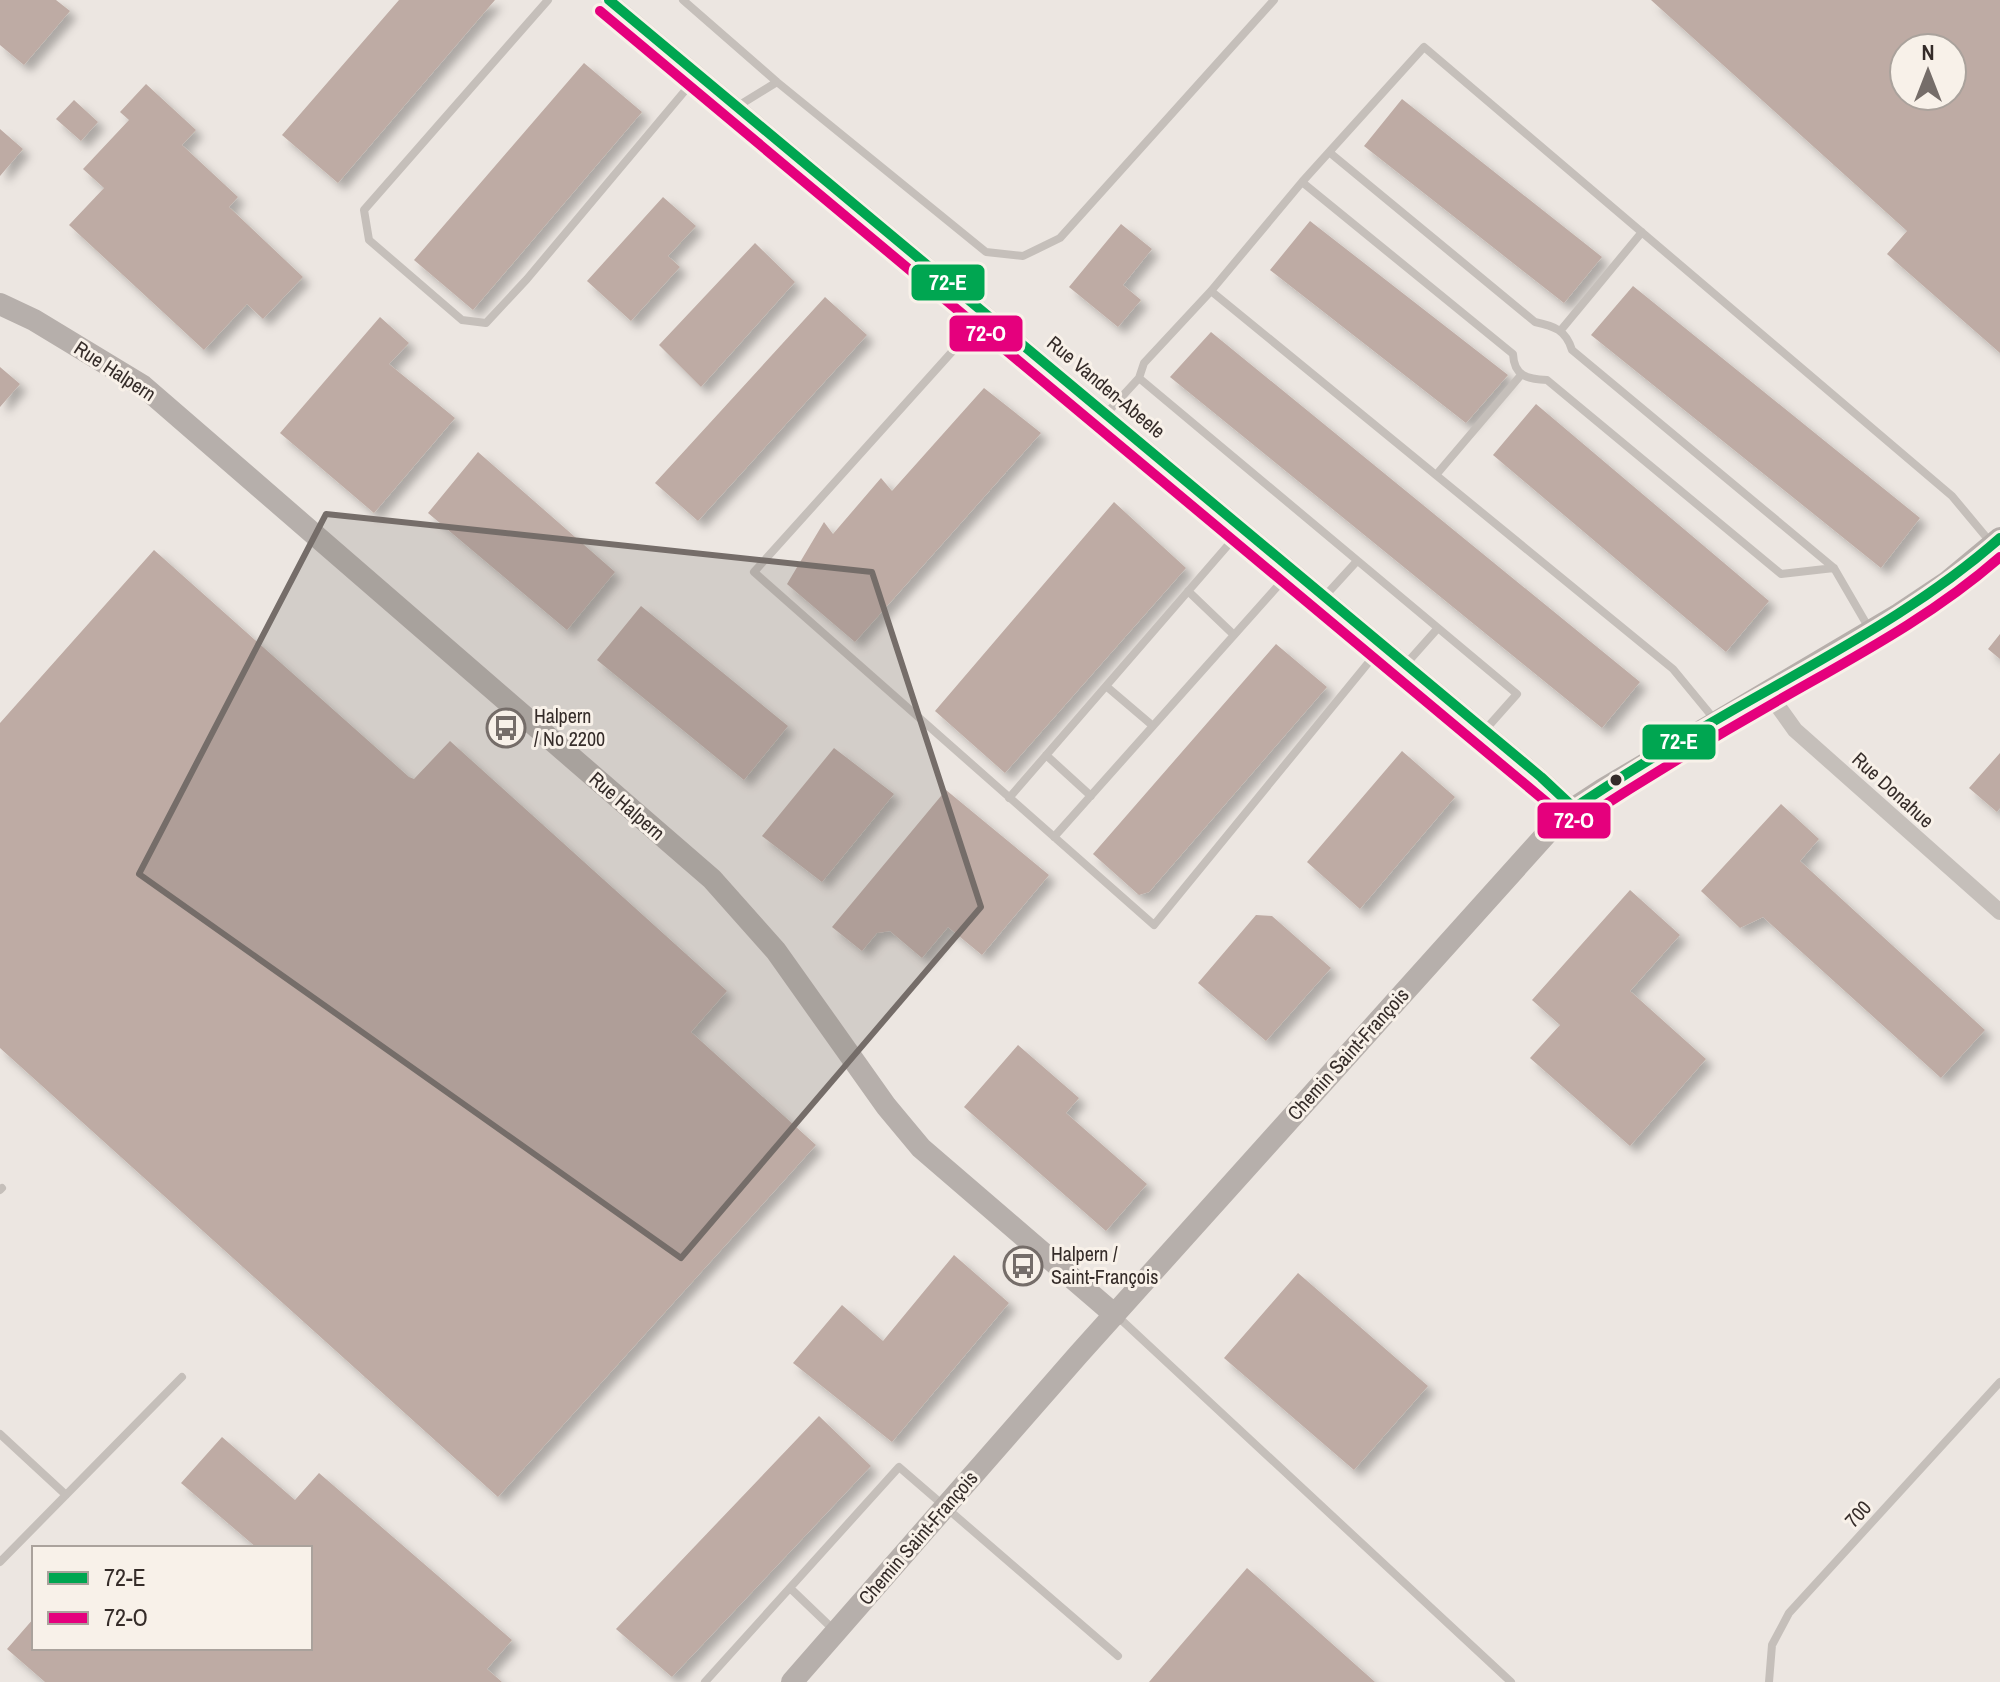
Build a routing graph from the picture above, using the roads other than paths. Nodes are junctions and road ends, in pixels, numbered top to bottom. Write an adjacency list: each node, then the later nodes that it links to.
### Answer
1 (548, 0): 5 (lane)
2 (609, 0): 5 (street, Rue Vanden-Abeele)
3 (683, 0): 6 (lane)
4 (1274, 0): 6 (lane)
5 (699, 74): 7 (street, Rue Vanden-Abeele)
6 (777, 82): 7 (lane)
7 (738, 106): 13 (street, Rue Vanden-Abeele)
8 (1329, 152): 9 (lane); 10 (lane); 14 (lane)
9 (1302, 182): 11 (lane); 15 (lane)
10 (1642, 232): 14 (lane); 20 (lane)
11 (1211, 291): 16 (lane); 18 (lane)
12 (0, 304): 42 (street, Rue Halpern)
13 (986, 313): 17 (street, Rue Vanden-Abeele); 38 (lane)
14 (1561, 330): 22 (lane)
15 (1521, 375): 18 (lane); 22 (lane)
16 (1139, 378): 17 (lane); 21 (lane)
17 (1106, 414): 19 (street, Rue Vanden-Abeele)
18 (1436, 475): 33 (lane)
19 (1243, 528): 23 (street, Rue Vanden-Abeele); 24 (lane)
20 (1996, 541): 27 (street, Chemin Saint-François)
21 (1357, 561): 25 (lane); 26 (lane)
22 (1834, 568): 27 (lane)
23 (1292, 569): 25 (street, Rue Vanden-Abeele); 28 (lane)
24 (1188, 591): 28 (lane); 31 (lane)
25 (1325, 596): 29 (street, Rue Vanden-Abeele)
26 (1438, 628): 30 (lane); 35 (lane)
27 (1870, 631): 32 (street, Chemin Saint-François)
28 (1234, 635): 34 (lane)
29 (1383, 645): 30 (street, Rue Vanden-Abeele); 40 (lane)
30 (1406, 664): 35 (street, Rue Vanden-Abeele)
31 (1106, 686): 34 (lane); 36 (lane)
32 (1767, 691): 33 (street, Chemin Saint-François); 41 (street, Rue Donahue)
33 (1715, 721): 39 (street, Chemin Saint-François)
34 (1153, 726): 37 (lane)
35 (1485, 730): 39 (street, Rue Vanden-Abeele)
36 (1046, 755): 37 (lane); 38 (lane)
37 (1091, 796): 40 (lane)
38 (1009, 798): 40 (lane)
39 (1574, 808): 42 (street, Chemin Saint-François)
40 (1054, 837)
41 (2000, 912)
42 (1115, 1315): 47 (street, Chemin Saint-François); 54 (lane)
43 (182, 1377): 46 (lane)
44 (2000, 1382): 55 (lane, 700)
45 (0, 1434): 46 (lane)
46 (66, 1495): 48 (lane)
47 (945, 1507): 49 (lane); 50 (street, Chemin Saint-François); 51 (lane)
48 (0, 1562)
49 (790, 1588): 50 (lane); 52 (lane)
50 (836, 1632): 53 (street, Chemin Saint-François)
51 (1118, 1656)
52 (705, 1682)
53 (792, 1682)
54 (1511, 1682)
55 (1769, 1682)

